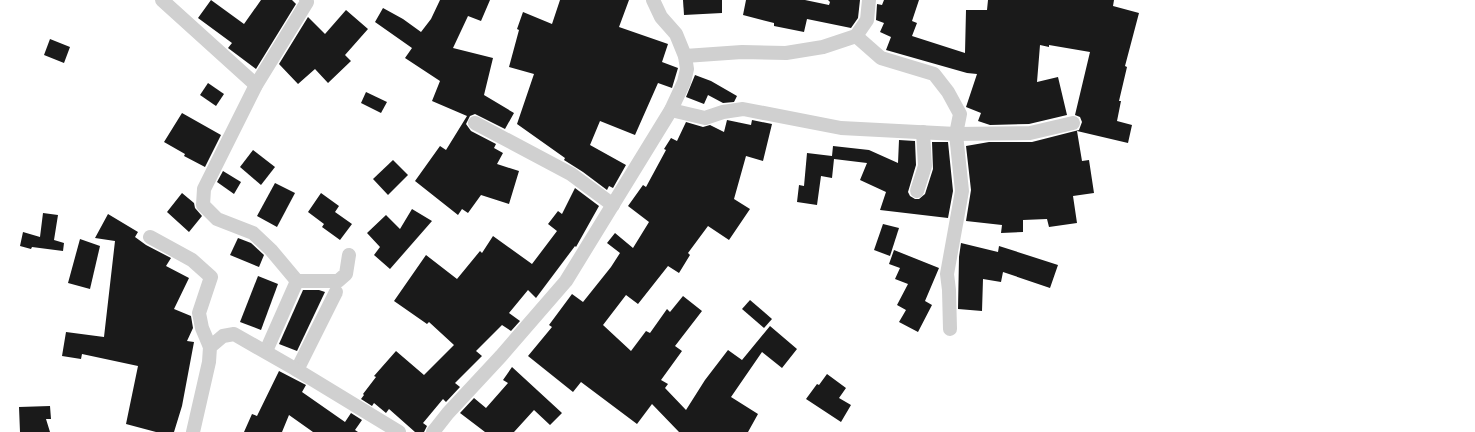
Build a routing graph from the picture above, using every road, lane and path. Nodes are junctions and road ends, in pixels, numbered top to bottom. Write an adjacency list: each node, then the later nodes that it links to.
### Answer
1 (162, 0): 7 (street)
2 (306, 0): 7 (street)
3 (653, 0): 6 (street)
4 (869, 0): 5 (street)
5 (856, 36): 6 (street); 12 (street)
6 (685, 56): 8 (street)
7 (256, 85): 17 (street)
8 (671, 110): 11 (street); 14 (street)
9 (476, 123): 14 (street)
10 (1073, 123): 12 (street)
11 (923, 132): 12 (street); 13 (street)
12 (956, 134): 19 (street)
13 (917, 191)
14 (613, 205): 25 (street)
15 (150, 237): 20 (street)
16 (349, 255): 17 (street)
17 (297, 281): 21 (street)
18 (336, 292): 22 (street)
19 (950, 329)
20 (210, 347): 21 (street); 23 (street)
21 (266, 351): 22 (street)
22 (296, 370): 24 (street)
23 (193, 432)
24 (399, 432)
25 (433, 432)

